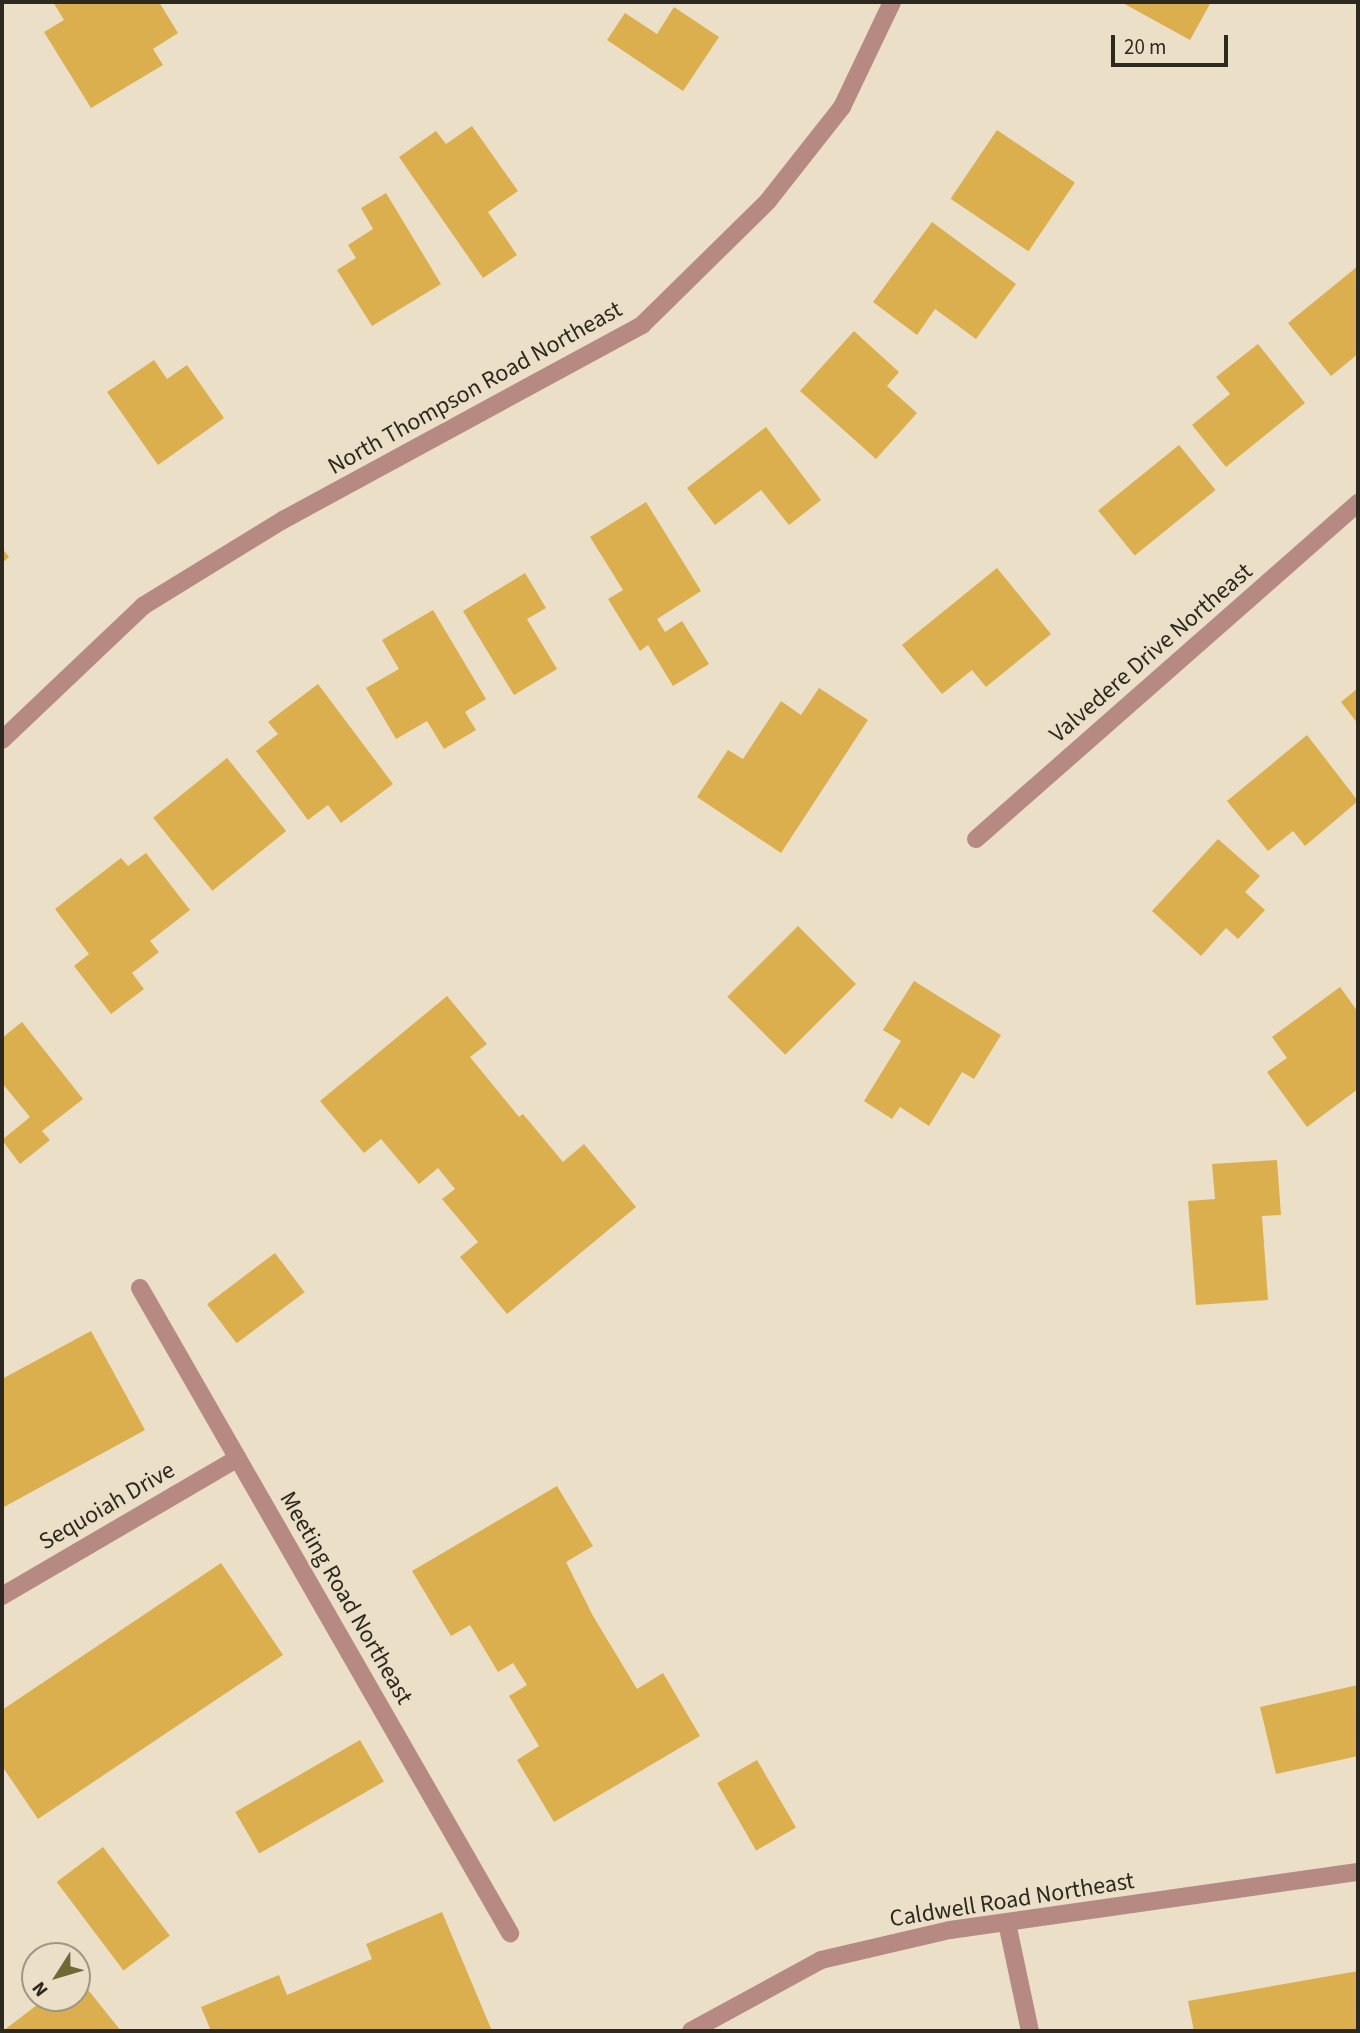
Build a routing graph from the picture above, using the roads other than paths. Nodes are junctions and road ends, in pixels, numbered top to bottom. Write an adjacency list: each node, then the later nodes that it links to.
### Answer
1 (892, 2): 3 (street, North Thompson Road Northeast)
2 (1358, 503): 4 (street, Valvedere Drive Northeast)
3 (2, 740)
4 (976, 839)
5 (140, 1288): 6 (street, Meeting Road Northeast)
6 (238, 1458): 7 (street, Sequoiah Drive); 10 (street, Meeting Road Northeast)
7 (2, 1596)
8 (1358, 1872): 9 (street, Caldwell Road Northeast)
9 (1007, 1923): 11 (street, Caldwell Road Northeast); 12 (street)
10 (510, 1933)
11 (691, 2031)
12 (1030, 2031)

